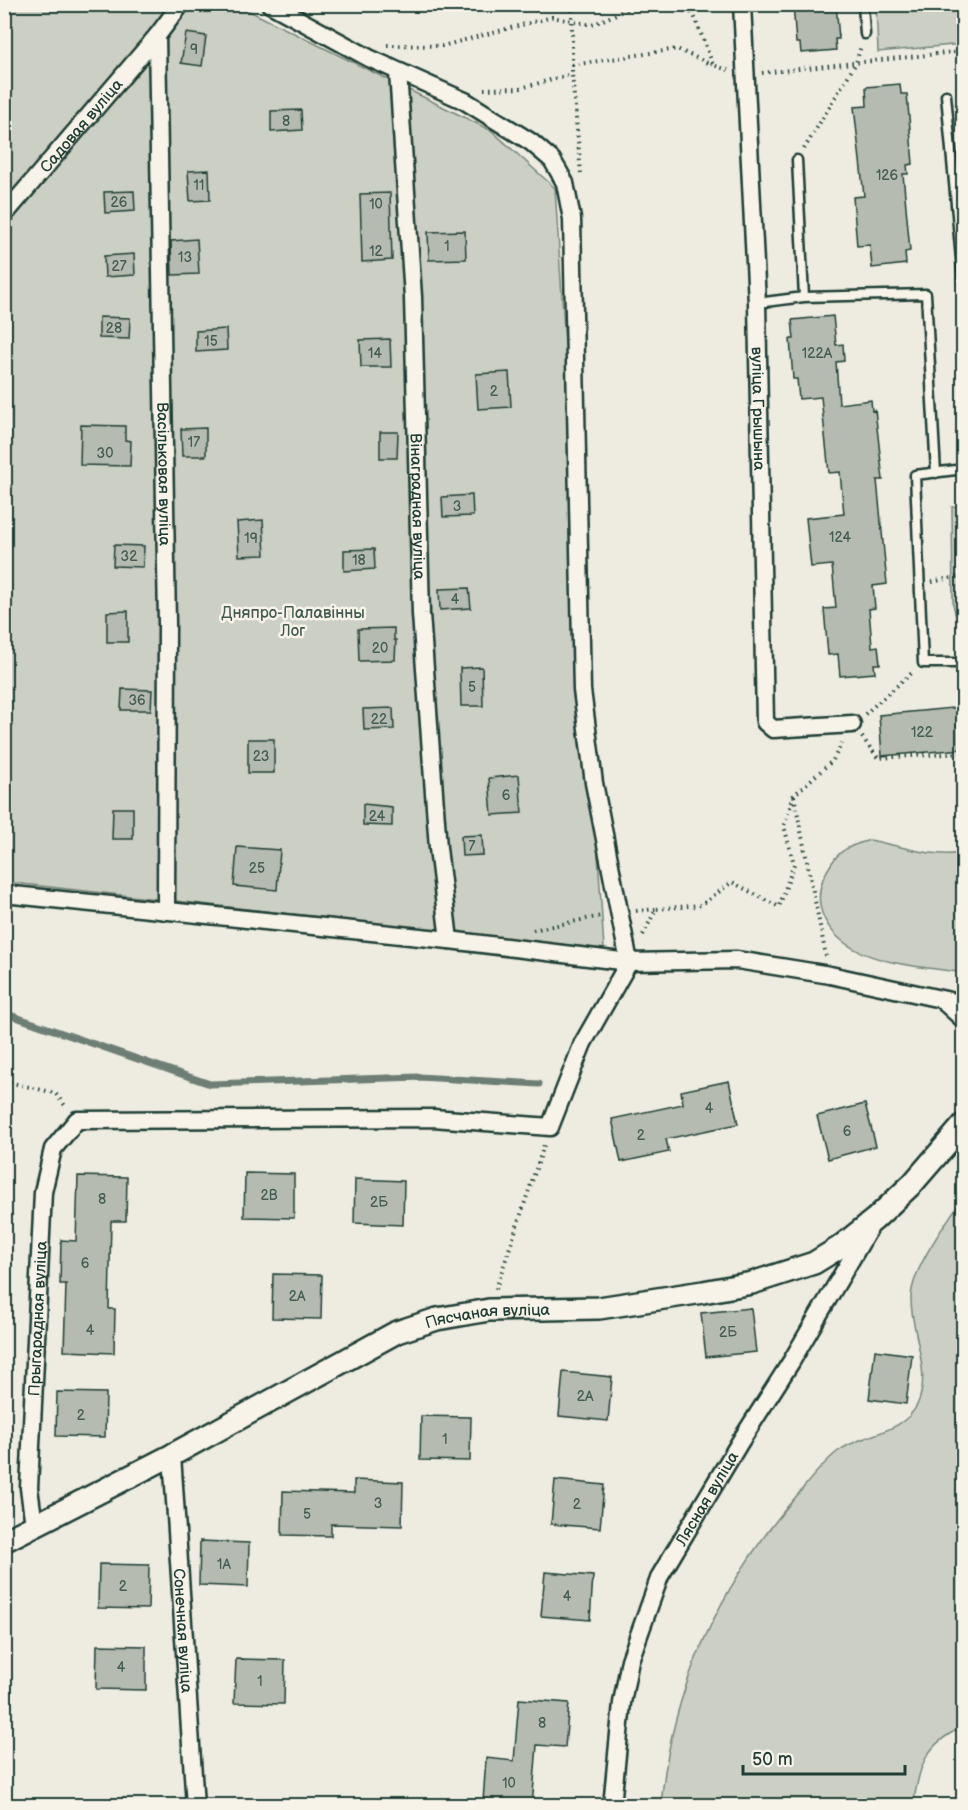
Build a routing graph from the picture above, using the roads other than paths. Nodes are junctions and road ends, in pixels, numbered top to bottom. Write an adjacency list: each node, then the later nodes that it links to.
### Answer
1 (181, 4): 6 (street, Садовая вуліца)
2 (270, 4): 7 (street)
3 (742, 4): 13 (street, вуліца Грышына)
4 (863, 4): 5 (lane)
5 (865, 34)
6 (157, 36): 10 (street, Садовая вуліца); 19 (street, Васільковая вуліца)
7 (398, 72): 20 (street, Вінаградная вуліца); 21 (street)
8 (946, 95): 11 (lane)
9 (797, 160): 12 (lane)
10 (4, 215)
11 (963, 292)
12 (804, 297): 13 (lane); 15 (lane)
13 (757, 303): 17 (street, вуліца Грышына)
14 (963, 470): 15 (lane)
15 (936, 473): 16 (lane)
16 (963, 663)
17 (852, 724)
18 (4, 894): 19 (street)
19 (166, 911): 20 (street)
20 (449, 940): 21 (street)
21 (629, 962): 22 (street); 28 (street, Прыгарадная вуліца)
22 (944, 1001): 23 (street); 24 (street)
23 (963, 1004)
24 (963, 1020)
25 (962, 1123): 26 (street, Пясчаная вуліца)
26 (875, 1219): 27 (street, Пясчаная вуліца); 31 (street, Лясная вуліца)
27 (172, 1455): 28 (street, Пясчаная вуліца); 30 (street, Сонечная вуліца)
28 (34, 1526): 29 (street, Пясчаная вуліца)
29 (4, 1541)
30 (195, 1806)
31 (612, 1806)

